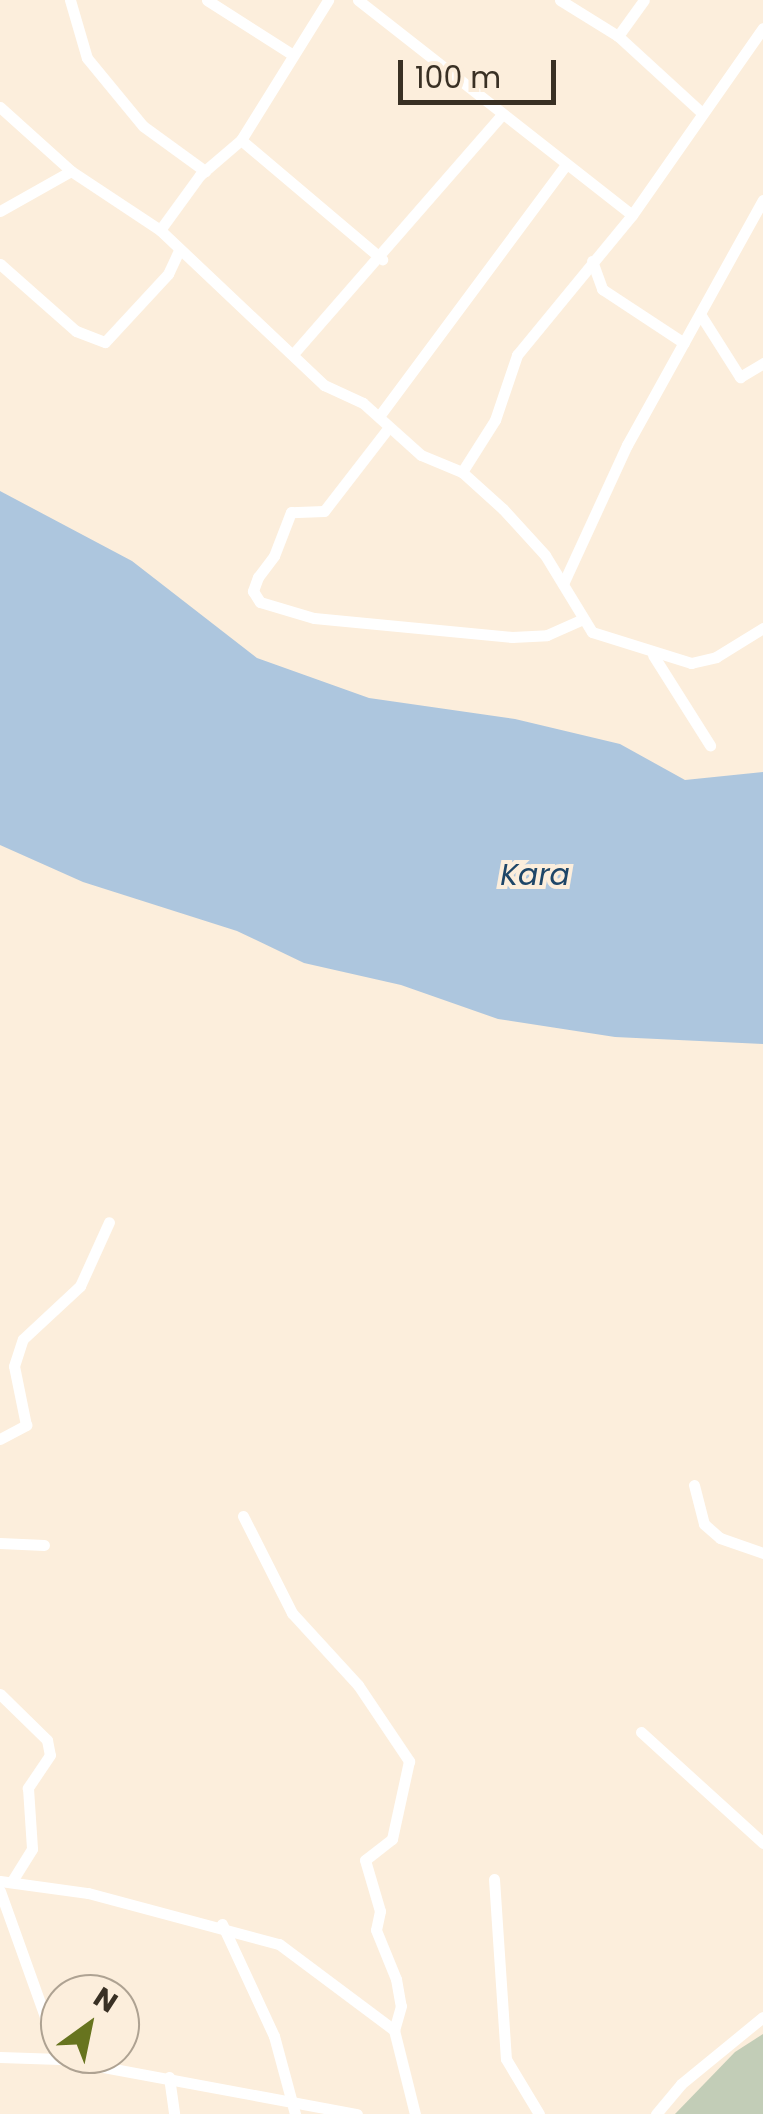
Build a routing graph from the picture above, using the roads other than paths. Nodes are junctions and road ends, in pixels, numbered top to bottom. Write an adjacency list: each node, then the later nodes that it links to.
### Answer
1 (70, 0): 16 (street)
2 (207, 0): 9 (street)
3 (328, 0): 9 (street)
4 (358, 0): 12 (street)
5 (560, 0): 8 (street)
6 (644, 0): 8 (street)
7 (763, 28): 11 (street)
8 (618, 36): 11 (street)
9 (293, 55): 13 (street)
10 (0, 107): 15 (street)
11 (702, 113): 19 (street)
12 (502, 116): 14 (street); 22 (street)
13 (240, 140): 16 (street); 22 (street)
14 (566, 165): 19 (street); 29 (street)
15 (71, 170): 18 (street); 20 (street)
16 (204, 171): 20 (street)
17 (763, 200): 25 (street)
18 (0, 211)
19 (632, 215): 23 (street)
20 (160, 230): 21 (street)
21 (178, 250): 24 (street); 27 (street)
22 (382, 259): 27 (street)
23 (592, 261): 26 (street); 31 (street)
24 (0, 264)
25 (700, 314): 26 (street); 28 (street)
26 (684, 344): 32 (street)
27 (294, 353): 29 (street)
28 (763, 363)
29 (380, 415): 30 (street)
30 (389, 426): 31 (street); 33 (street)
31 (462, 472): 32 (street)
32 (563, 584): 33 (street)
33 (581, 620): 35 (street)
34 (763, 628): 35 (street)
35 (653, 656): 36 (street)
36 (710, 745)
37 (109, 1222): 38 (street)
38 (0, 1439)
39 (694, 1485): 43 (street)
40 (243, 1516): 53 (street)
41 (0, 1542): 42 (street)
42 (44, 1545)
43 (763, 1554)
44 (0, 1694): 48 (street)
45 (642, 1732): 46 (street)
46 (763, 1843)
47 (494, 1880): 63 (street)
48 (5, 1881): 50 (street)
49 (0, 1891): 51 (street)
50 (222, 1924): 53 (street); 58 (street)
51 (40, 2003)
52 (763, 2017): 64 (street)
53 (394, 2030): 62 (street)
54 (0, 2057): 55 (street)
55 (40, 2058)
56 (140, 2072): 57 (street)
57 (170, 2077): 58 (street); 59 (street)
58 (289, 2098): 60 (street); 61 (street)
59 (174, 2114)
60 (295, 2114)
61 (357, 2114)
62 (415, 2114)
63 (539, 2114)
64 (656, 2114)

